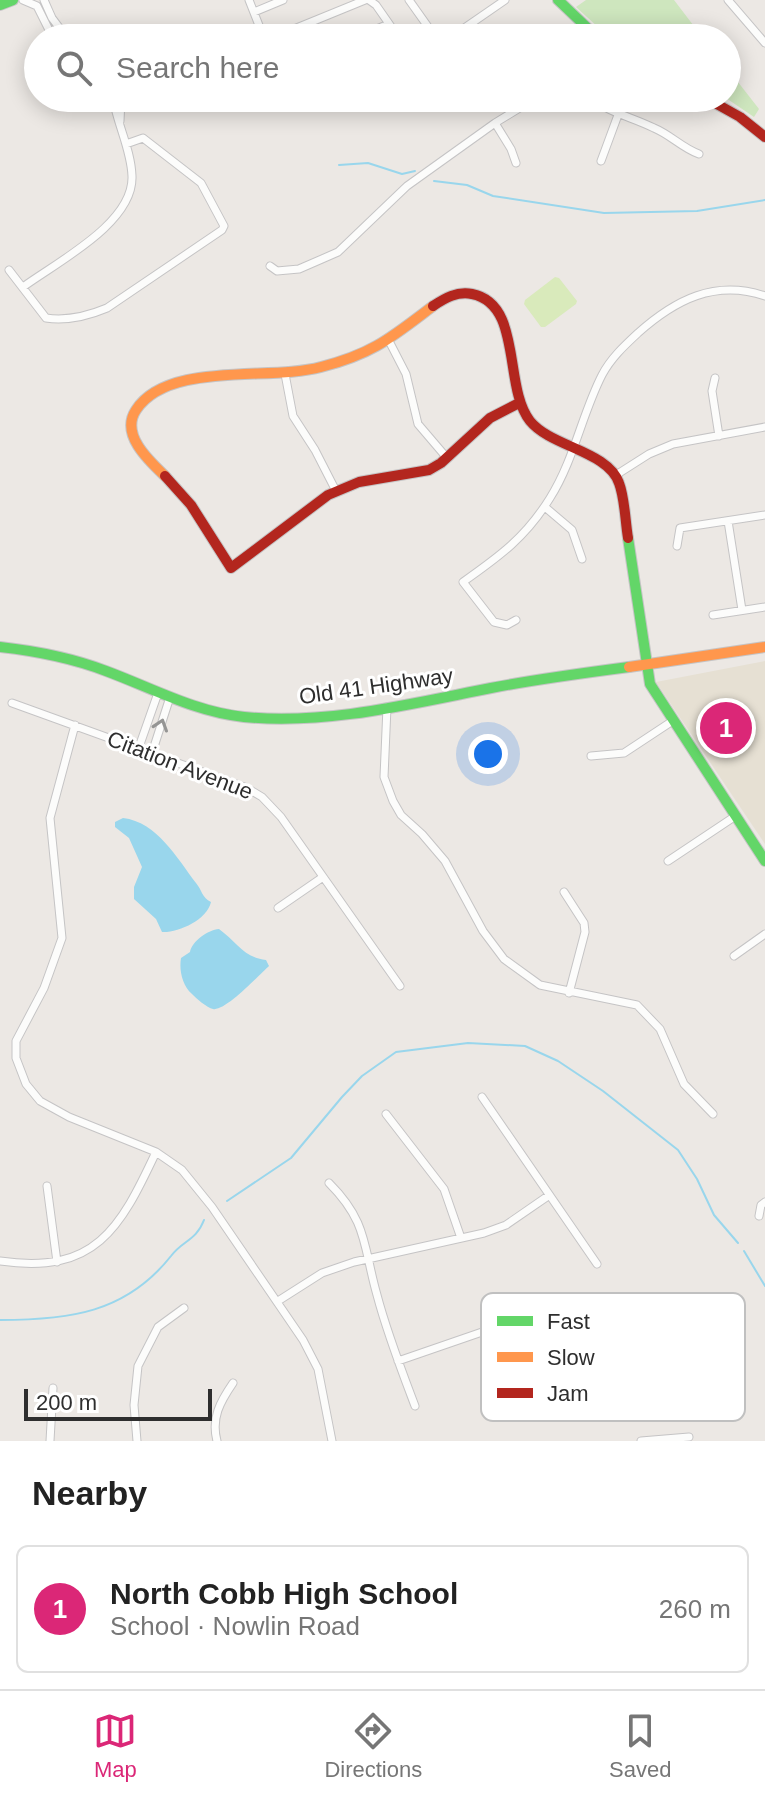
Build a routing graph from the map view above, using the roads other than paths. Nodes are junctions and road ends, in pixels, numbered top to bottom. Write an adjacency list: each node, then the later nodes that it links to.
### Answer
1 (13, 0): 11 (street)
2 (23, 0): 13 (street)
3 (44, 0): 14 (street)
4 (249, 0): 12 (street)
5 (283, 0): 12 (street)
6 (367, 0): 16 (street); 17 (street)
7 (409, 0): 18 (street)
8 (505, 0): 19 (street)
9 (558, 0): 20 (street)
10 (728, 0): 21 (street)
11 (0, 5)
12 (254, 12): 15 (street)
13 (46, 24)
14 (56, 24)
15 (259, 24)
16 (307, 24)
17 (389, 24)
18 (426, 24)
19 (470, 24)
20 (583, 24)
21 (765, 43)
22 (117, 112): 28 (street)
23 (120, 112): 28 (street)
24 (513, 112): 29 (street)
25 (613, 112): 27 (street)
26 (731, 112): 30 (street)
27 (618, 115): 32 (street); 33 (street)
28 (120, 121): 31 (street)
29 (495, 123): 34 (street); 35 (street)
30 (765, 137)
31 (126, 144): 37 (street); 37 (street)
32 (699, 154)
33 (601, 161)
34 (516, 163)
35 (270, 266)
36 (9, 270): 37 (street)
37 (23, 287)
38 (765, 296): 45 (street)
39 (389, 341): 40 (street); 42 (street); 46 (street)
40 (285, 374): 48 (street); 48 (street)
41 (715, 378): 44 (street)
42 (519, 403): 45 (street); 46 (street)
43 (765, 427): 44 (street)
44 (719, 436): 47 (street)
45 (572, 450): 47 (street); 49 (street)
46 (447, 458): 48 (street)
47 (616, 475): 60 (street)
48 (336, 491)
49 (545, 507): 53 (street); 57 (street)
50 (765, 515): 51 (street)
51 (728, 521): 52 (street); 55 (street)
52 (677, 546)
53 (582, 559)
54 (765, 607): 55 (street)
55 (742, 610): 56 (street)
56 (713, 615)
57 (516, 620)
58 (0, 647): 61 (street, Old 41 Highway)
59 (765, 647): 60 (street, Old 41 Highway)
60 (647, 666): 64 (street, Old 41 Highway); 65 (street)
61 (158, 693): 62 (street, Old 41 Highway); 67 (street)
62 (170, 697): 64 (street, Old 41 Highway); 68 (street, one-way to 62)
63 (12, 703): 66 (street, Citation Avenue)
64 (387, 707): 79 (street)
65 (674, 720): 69 (street); 70 (street)
66 (75, 725): 67 (street, Citation Avenue); 83 (street)
67 (139, 747): 68 (street, Citation Avenue)
68 (152, 753): 73 (street, Citation Avenue)
69 (591, 756)
70 (734, 817): 71 (street); 72 (street)
71 (668, 861)
72 (765, 861)
73 (323, 877): 75 (street); 78 (street, Citation Avenue)
74 (564, 892): 79 (street)
75 (278, 908)
76 (765, 934): 77 (street)
77 (734, 956)
78 (400, 986)
79 (569, 993): 82 (street)
80 (482, 1097): 86 (street)
81 (386, 1114): 89 (street)
82 (713, 1114)
83 (156, 1152): 92 (street); 94 (street)
84 (329, 1183): 90 (street)
85 (47, 1186): 92 (street)
86 (548, 1196): 89 (street); 93 (street)
87 (765, 1202): 88 (street)
88 (759, 1216)
89 (461, 1238): 90 (street)
90 (369, 1260): 94 (street); 97 (street)
91 (0, 1261): 92 (street)
92 (57, 1262)
93 (597, 1264)
94 (278, 1301): 105 (street)
95 (184, 1308): 103 (street)
96 (481, 1332): 97 (street)
97 (398, 1361): 100 (street)
98 (233, 1383): 104 (street)
99 (53, 1388): 102 (street)
100 (415, 1406)
101 (689, 1437): 106 (street)
102 (50, 1441)
103 (137, 1441)
104 (217, 1441)
105 (332, 1441)
106 (641, 1441)

